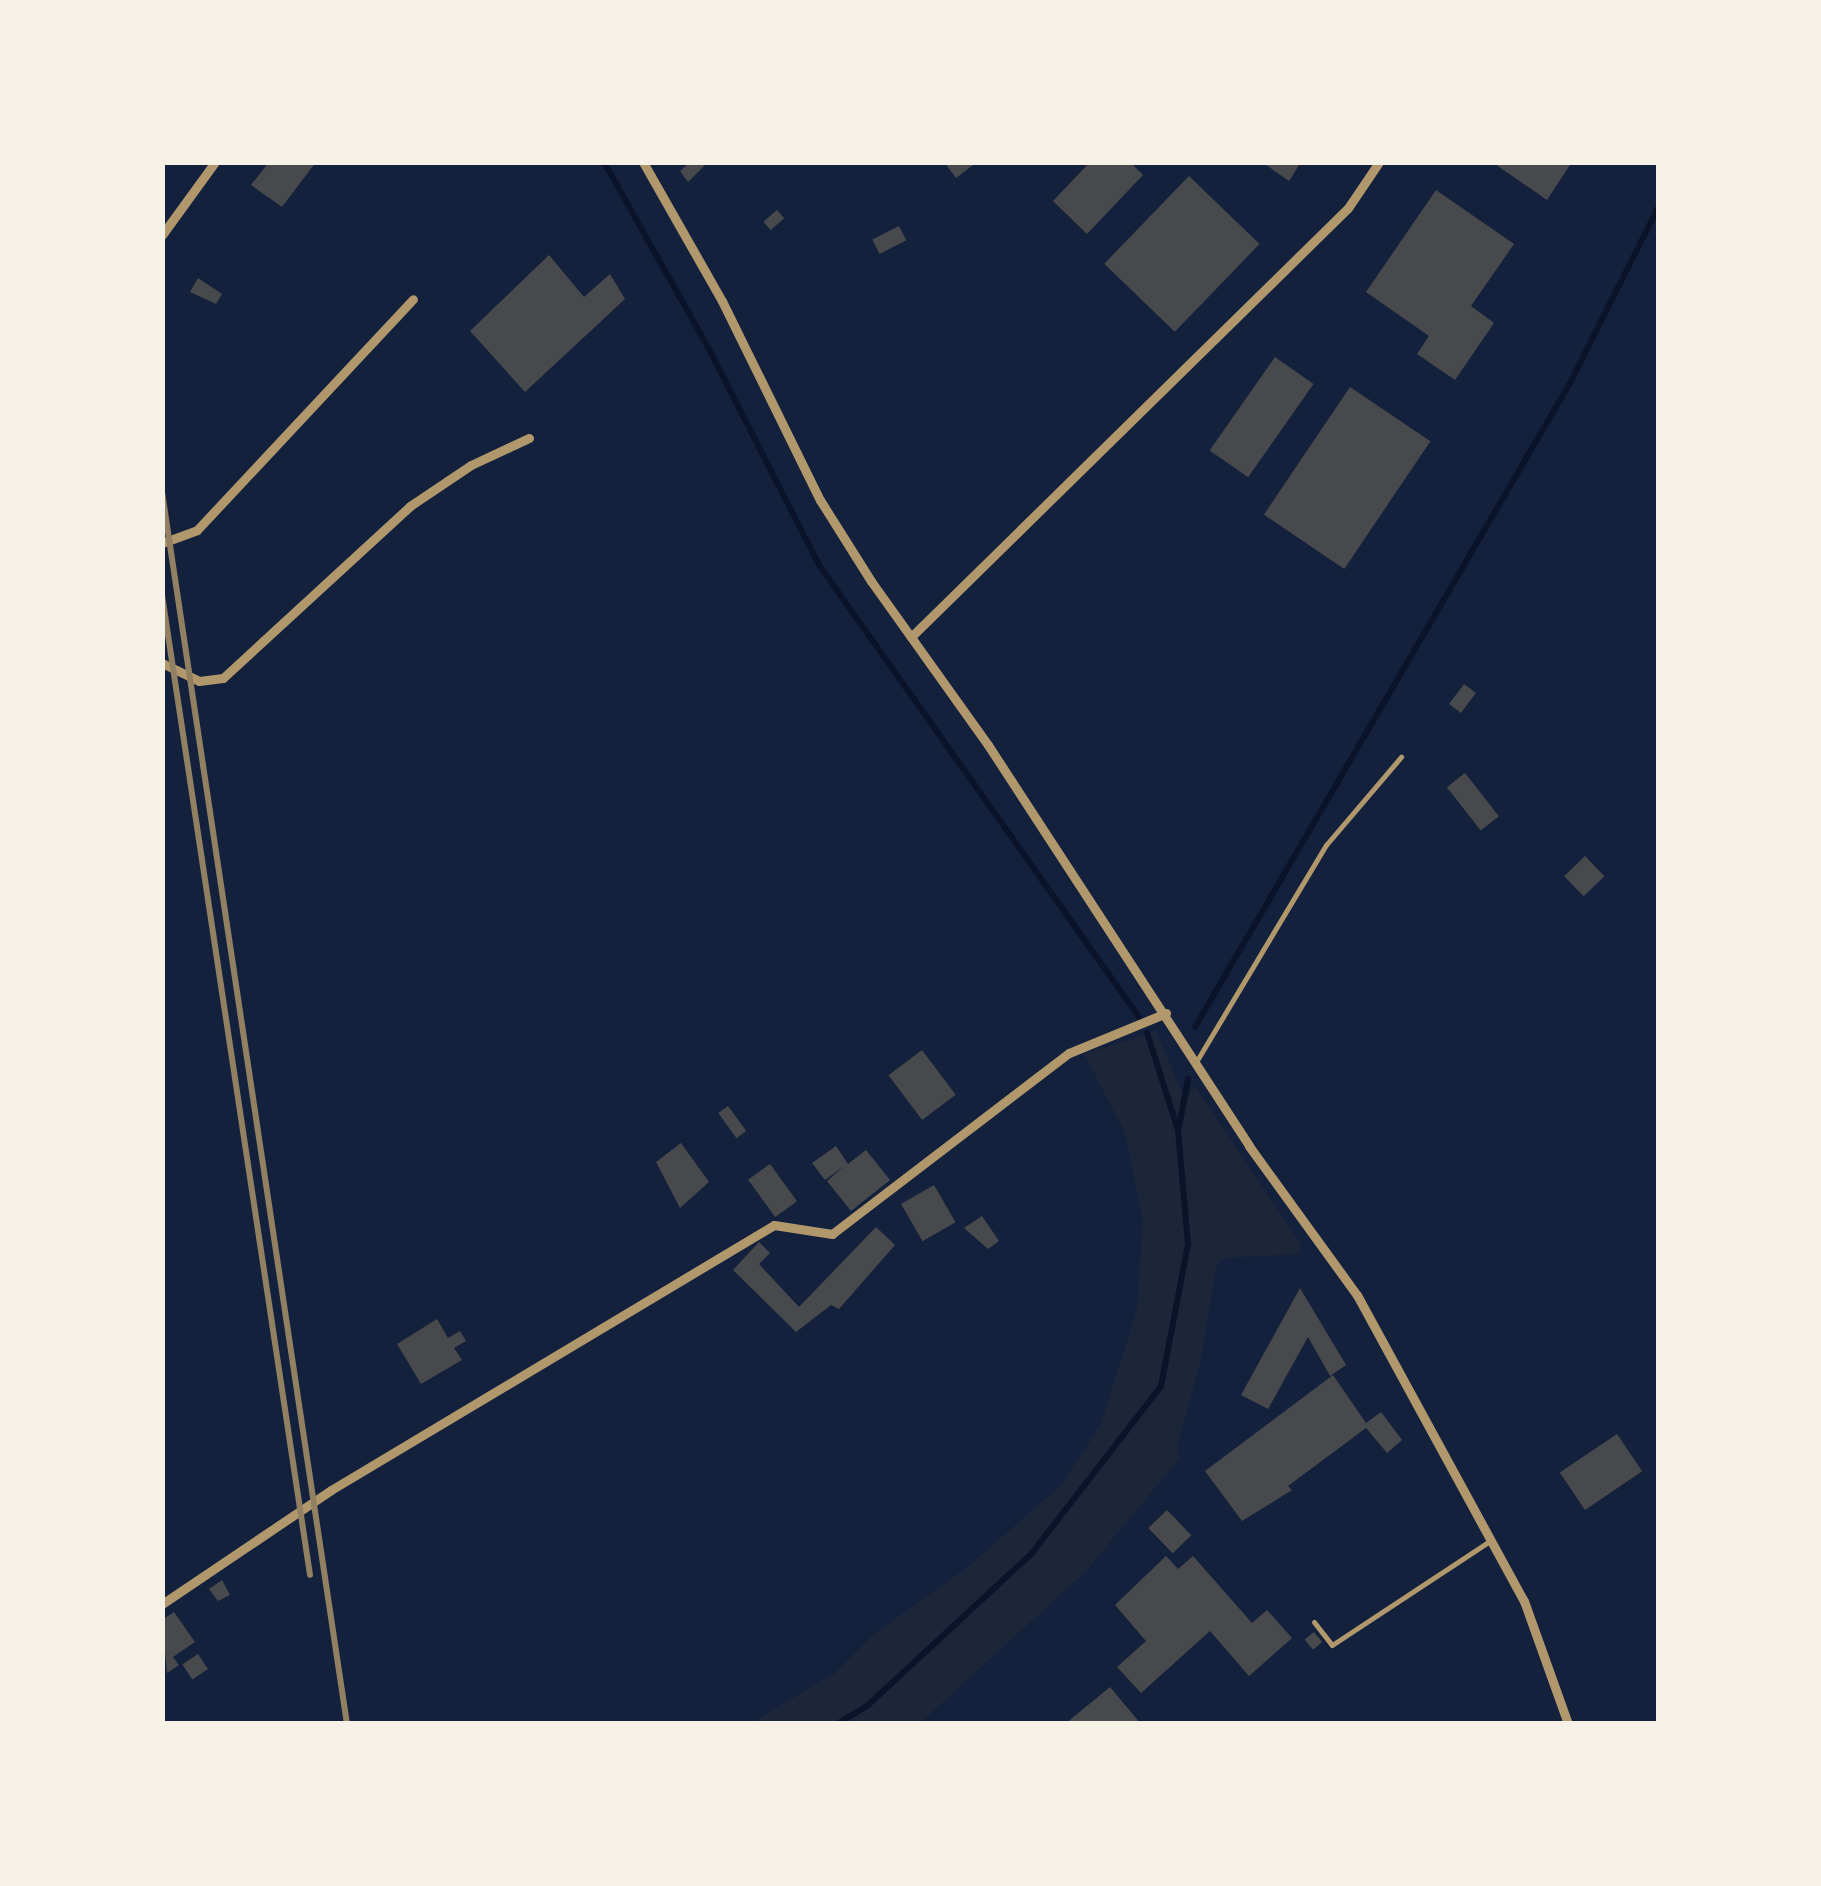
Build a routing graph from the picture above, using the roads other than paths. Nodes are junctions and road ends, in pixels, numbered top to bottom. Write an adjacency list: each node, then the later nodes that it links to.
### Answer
1 (215, 162): 5 (street)
2 (661, 162): 4 (street)
3 (1379, 162): 9 (street)
4 (646, 167): 9 (street)
5 (162, 235)
6 (413, 298): 8 (street)
7 (529, 438): 10 (street)
8 (162, 543)
9 (911, 637): 12 (street)
10 (162, 663)
11 (1400, 757): 13 (lane)
12 (1166, 1013): 13 (street); 15 (street)
13 (1196, 1062): 14 (street)
14 (1491, 1540): 16 (lane); 17 (street)
15 (162, 1604)
16 (1314, 1622)
17 (1568, 1724)

